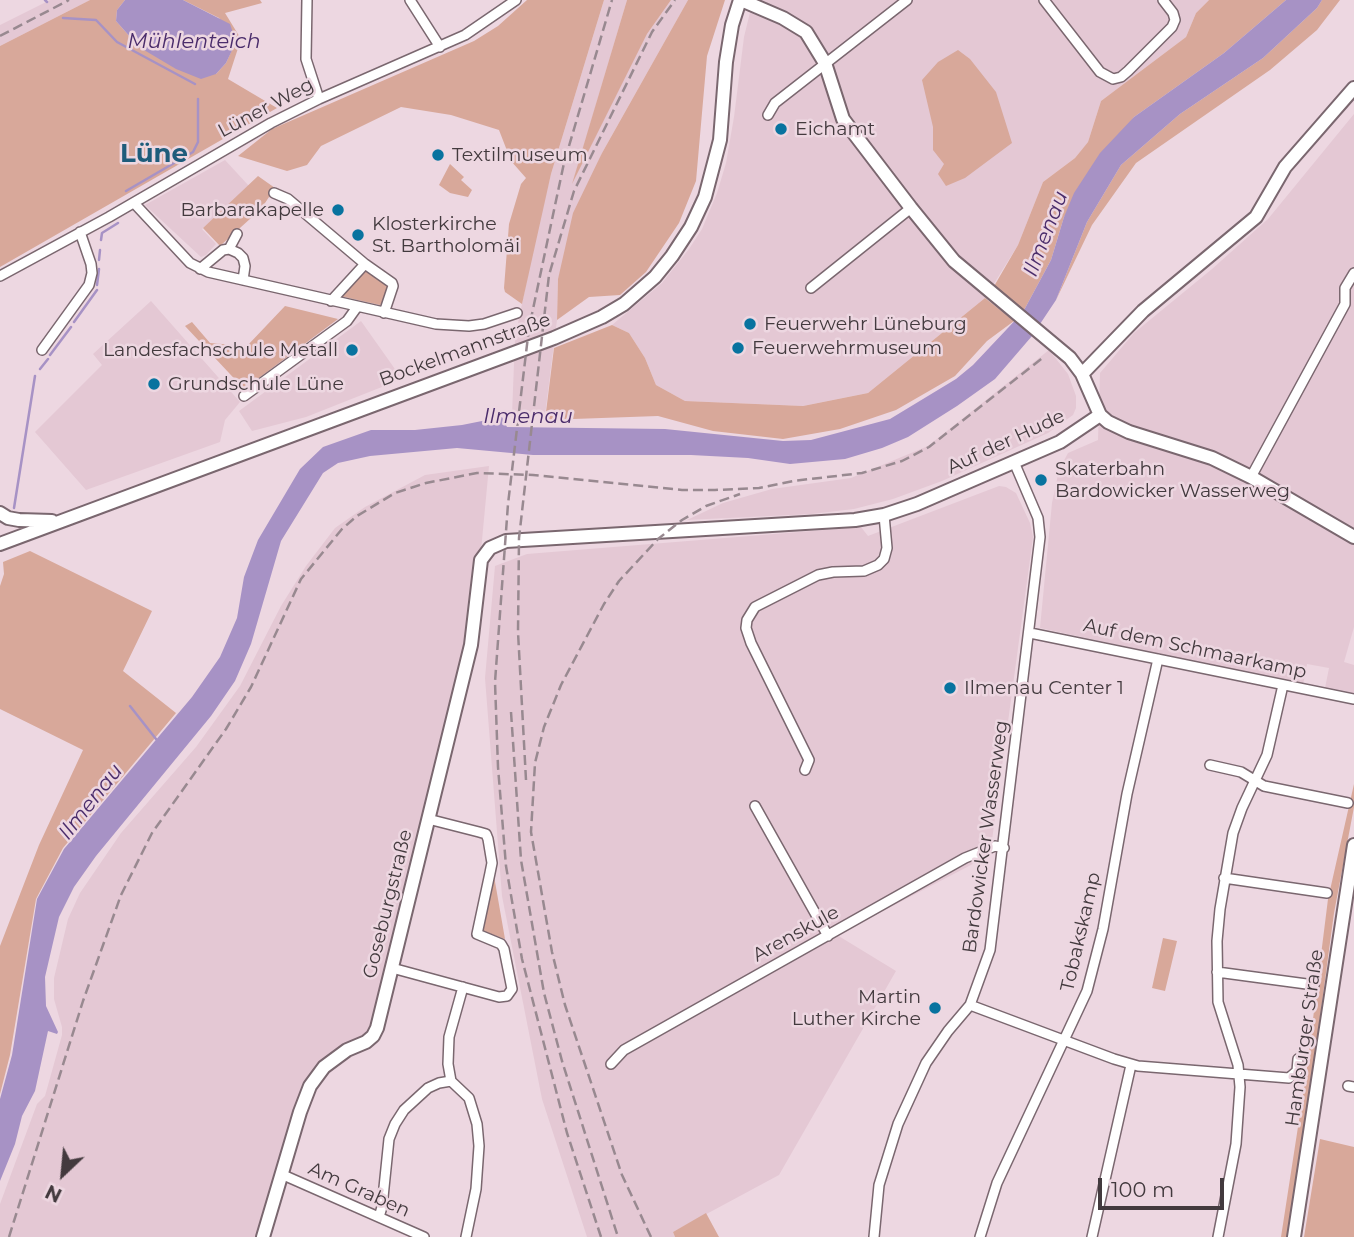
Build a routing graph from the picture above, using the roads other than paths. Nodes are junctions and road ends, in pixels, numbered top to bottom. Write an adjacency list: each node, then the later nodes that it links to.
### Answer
1 (306, 0): 11 (street)
2 (410, 0): 8 (street)
3 (516, 0): 8 (street, Lüner Weg)
4 (741, 0): 9 (main road); 37 (main road, Bockelmannstraße)
5 (907, 0): 9 (street)
6 (1044, 0): 7 (street)
7 (1163, 0)
8 (440, 47): 11 (street, Lüner Weg)
9 (825, 63): 12 (street); 15 (main road)
10 (1354, 88): 30 (main road)
11 (319, 99): 14 (street, Lüner Weg)
12 (768, 114)
13 (274, 193): 19 (street)
14 (134, 203): 16 (street, Lüner Weg); 20 (street)
15 (911, 208): 24 (street); 30 (main road)
16 (80, 232): 22 (street, Lüner Weg); 29 (street)
17 (237, 234): 18 (street)
18 (229, 250): 20 (street); 23 (street)
19 (365, 264): 25 (street); 27 (street)
20 (200, 269): 23 (street)
21 (1354, 273): 34 (street)
22 (0, 276)
23 (243, 280): 25 (street)
24 (811, 288)
25 (331, 301): 26 (street)
26 (357, 307): 27 (street); 31 (street)
27 (384, 313): 28 (street)
28 (517, 313)
29 (42, 349)
30 (1082, 374): 32 (main road)
31 (244, 396)
32 (1100, 415): 33 (main road, Auf der Hude); 34 (main road)
33 (1014, 462): 36 (main road, Auf der Hude); 41 (street, Bardowicker Wasserweg)
34 (1251, 477): 38 (main road)
35 (0, 513): 37 (main road)
36 (884, 515): 40 (main road, Auf der Hude); 46 (street)
37 (59, 520): 39 (main road, Bockelmannstraße)
38 (1354, 537)
39 (0, 544)
40 (490, 548): 50 (main road, Goseburgstraße)
41 (1030, 633): 42 (street, Auf dem Schmaarkamp); 52 (street, Bardowicker Wasserweg)
42 (1158, 659): 43 (street, Auf dem Schmaarkamp); 61 (street, Tobakskamp)
43 (1283, 685): 44 (street, Auf dem Schmaarkamp); 47 (street)
44 (1354, 699)
45 (1210, 765): 47 (street)
46 (805, 769)
47 (1256, 780): 48 (street); 53 (street)
48 (1348, 803)
49 (755, 806): 55 (street)
50 (428, 819): 56 (main road, Goseburgstraße); 59 (street)
51 (1354, 845): 76 (main road, Hamburger Straße)
52 (1004, 848): 55 (street, Arenskule); 60 (street, Bardowicker Wasserweg)
53 (1224, 878): 54 (street); 57 (street)
54 (1327, 893)
55 (828, 936): 63 (street, Arenskule)
56 (392, 968): 59 (street); 67 (main road, Goseburgstraße)
57 (1217, 972): 58 (street); 65 (street)
58 (1314, 985)
59 (463, 987): 66 (street)
60 (970, 1005): 61 (street); 72 (street, Bardowicker Wasserweg)
61 (1065, 1041): 64 (street); 73 (street, Tobakskamp)
62 (1298, 1059): 65 (street)
63 (611, 1065)
64 (1131, 1065): 65 (street); 74 (street)
65 (1239, 1074): 75 (street)
66 (451, 1082): 68 (street); 71 (street)
67 (281, 1174): 68 (street, Am Graben); 69 (main road, Goseburgstraße)
68 (379, 1217): 70 (street, Am Graben)
69 (263, 1237)
70 (424, 1237)
71 (466, 1237)
72 (874, 1237)
73 (980, 1237)
74 (1092, 1237)
75 (1218, 1237)
76 (1294, 1237)

